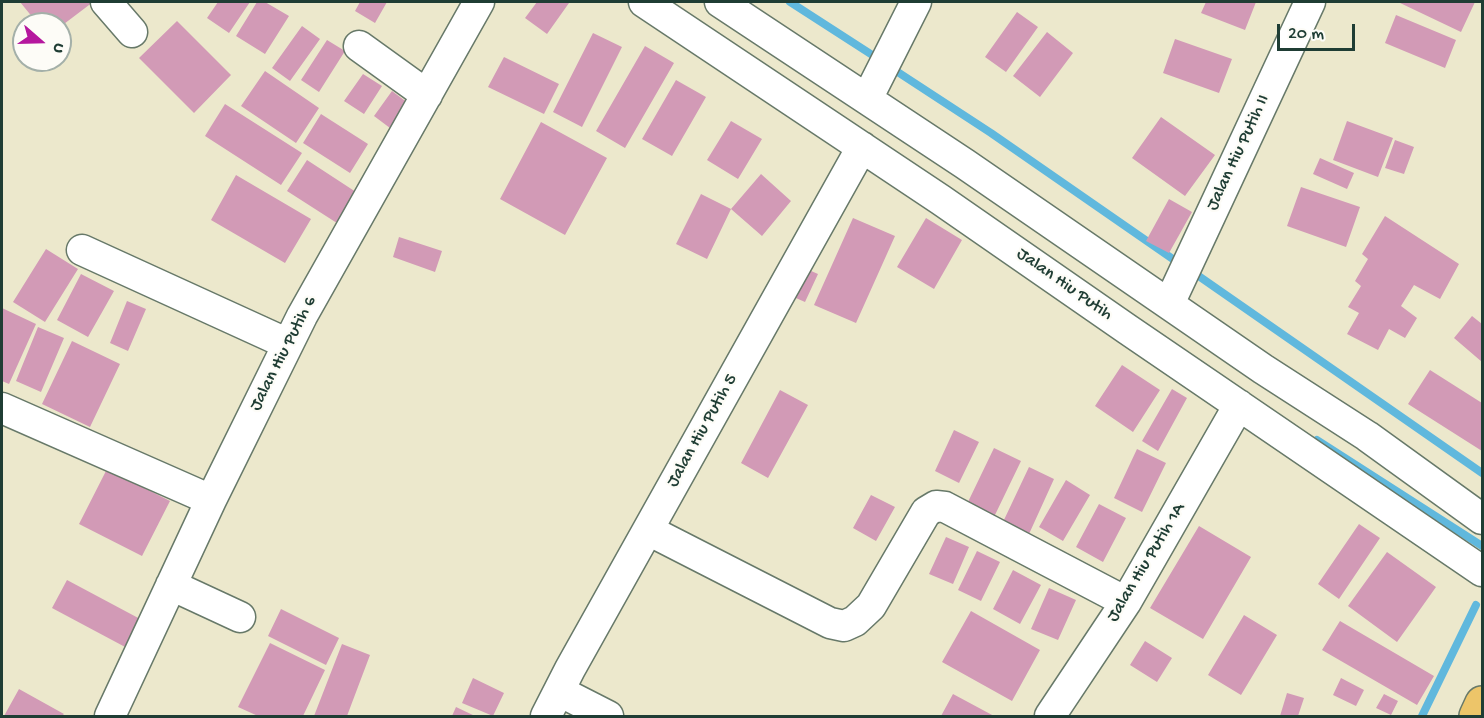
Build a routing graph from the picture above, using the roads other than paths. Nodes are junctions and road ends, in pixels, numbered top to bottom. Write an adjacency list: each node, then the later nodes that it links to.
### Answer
1 (106, 2): 7 (street)
2 (479, 2): 9 (street, Jalan Hiu Putih 6)
3 (644, 2): 11 (street, Jalan Hiu Putih)
4 (720, 2): 10 (street)
5 (916, 2): 10 (street)
6 (1310, 2): 13 (street, Jalan Hiu Putih II)
7 (132, 32)
8 (359, 46): 9 (street)
9 (428, 95): 14 (street, Jalan Hiu Putih 6)
10 (867, 99): 13 (street)
11 (862, 147): 15 (street, Jalan Hiu Putih); 19 (street, Jalan Hiu Putih 5)
12 (82, 250): 14 (street)
13 (1169, 304): 18 (street)
14 (288, 344): 17 (street, Jalan Hiu Putih 6)
15 (1239, 405): 20 (street, Jalan Hiu Putih); 22 (street, Jalan Hiu Putih 1A)
16 (2, 408): 17 (street)
17 (211, 500): 21 (street, Jalan Hiu Putih 6)
18 (1482, 519)
19 (648, 530): 22 (street); 25 (street, Jalan Hiu Putih 5)
20 (1482, 571)
21 (171, 585): 23 (street); 26 (street, Jalan Hiu Putih 6)
22 (1126, 603): 28 (street, Jalan Hiu Putih 1A)
23 (240, 617)
24 (1482, 703): 29 (main road)
25 (552, 704): 27 (street)
26 (110, 717)
27 (608, 717)
28 (1050, 717)
29 (1476, 717)

